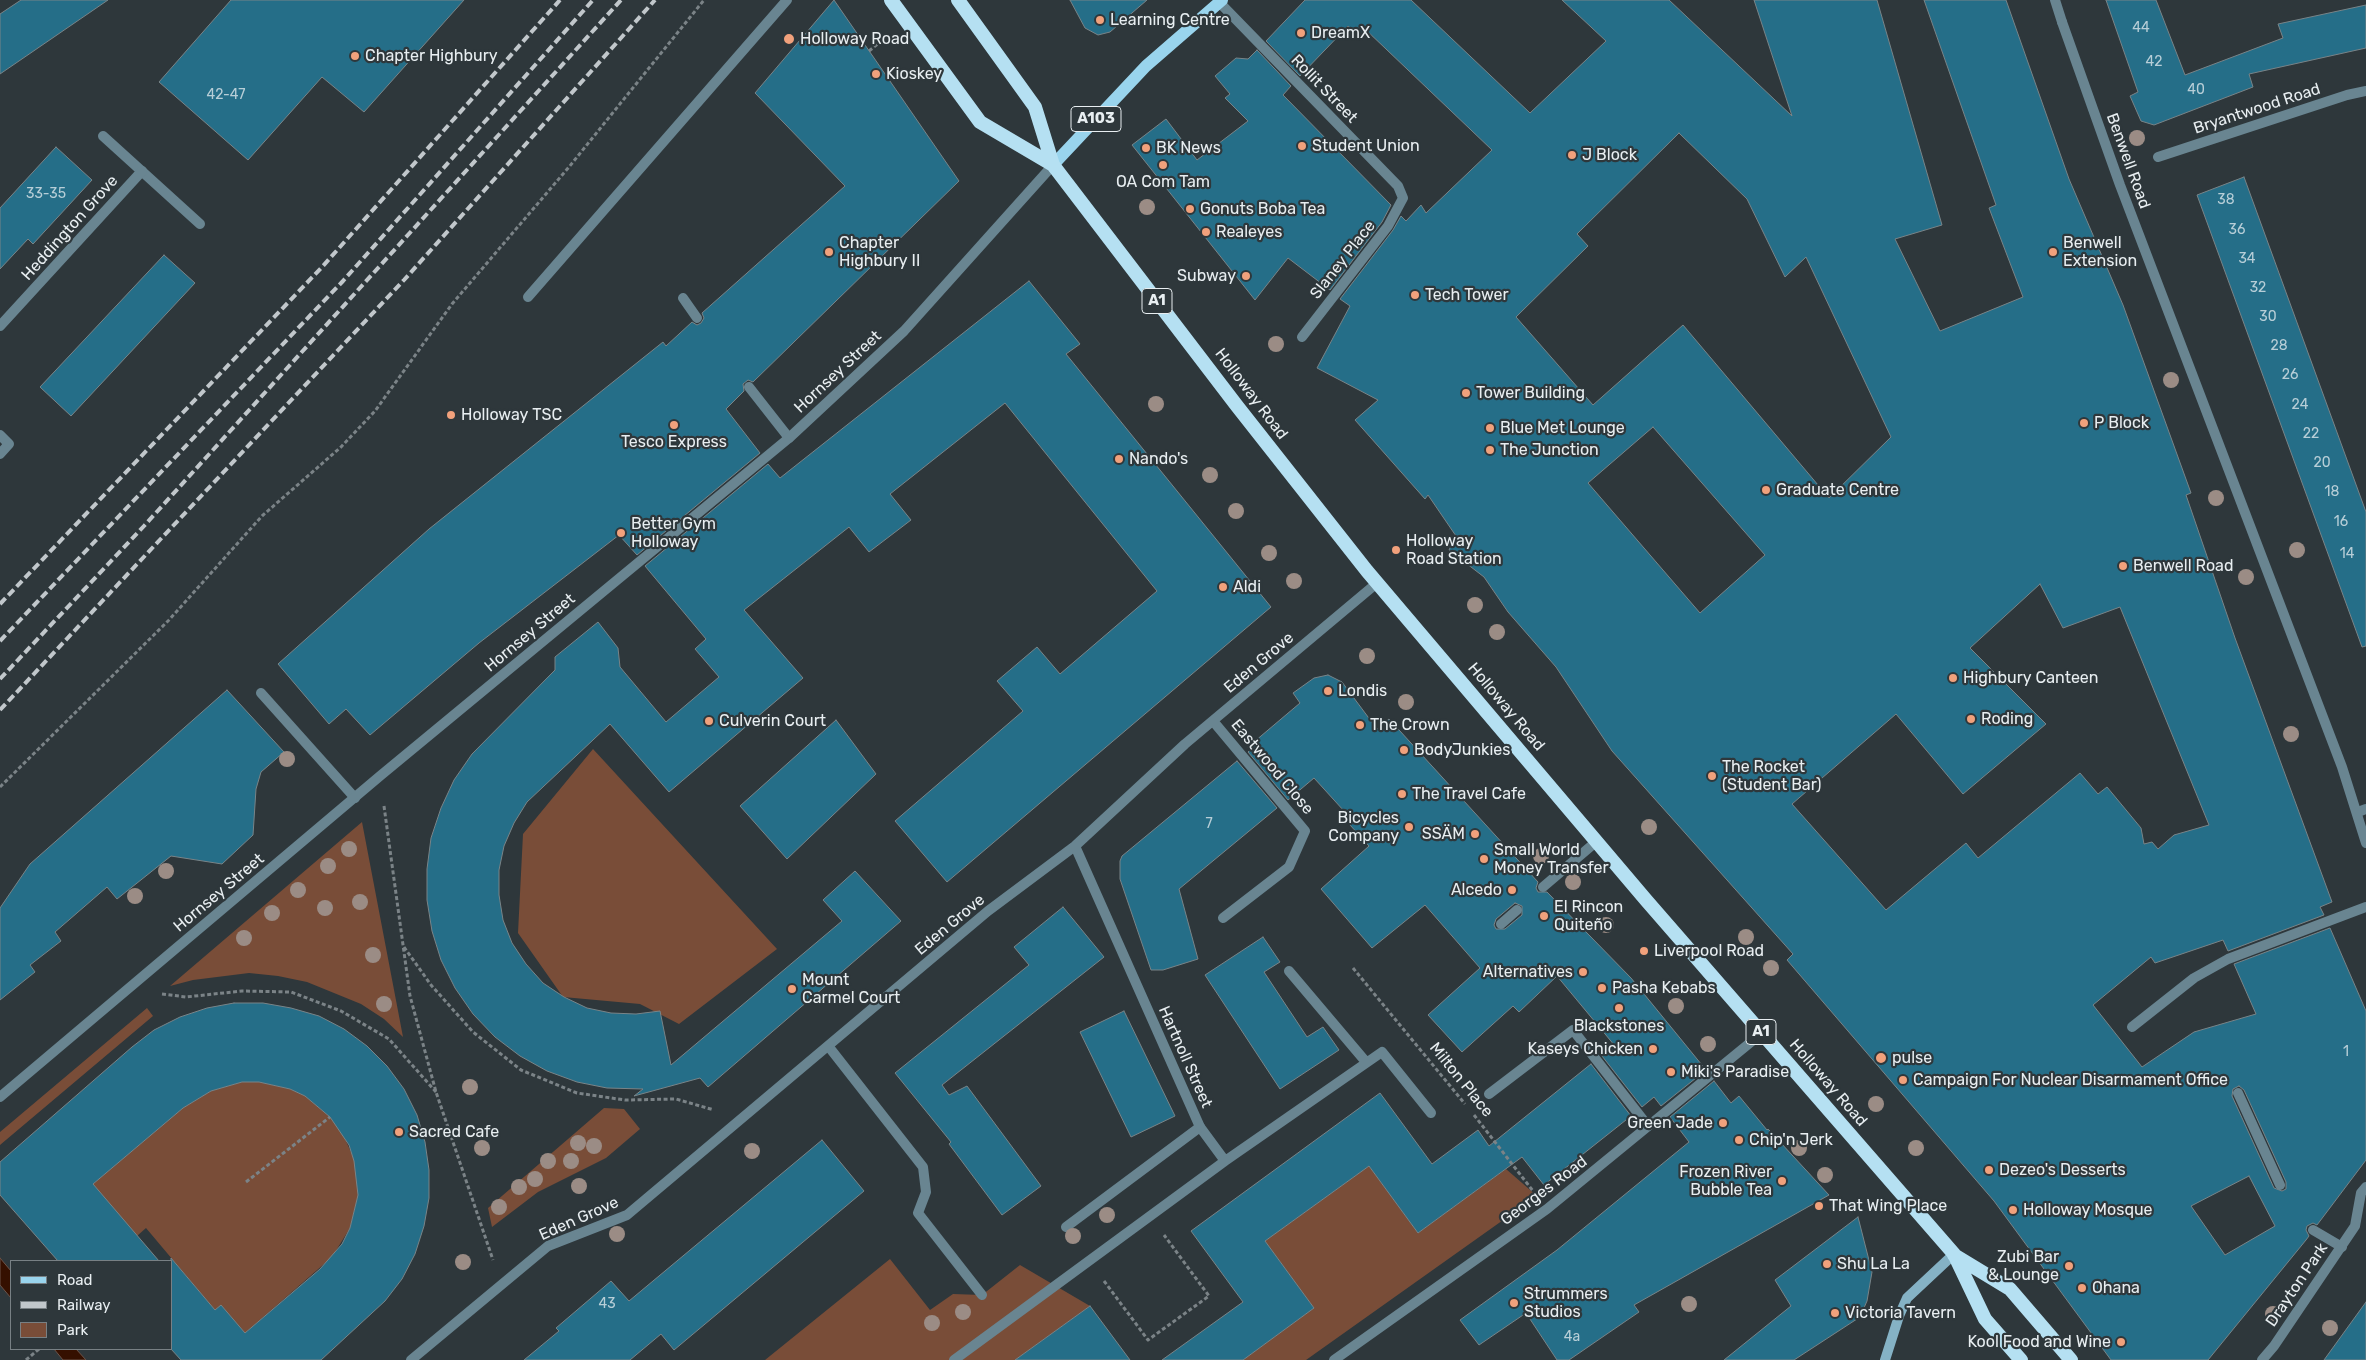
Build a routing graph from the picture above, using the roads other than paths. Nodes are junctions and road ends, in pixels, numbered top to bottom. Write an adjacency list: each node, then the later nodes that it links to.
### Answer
1 (787, 0): 13 (street)
2 (891, 0): 9 (highway, Holloway Road / A1)
3 (958, 0): 9 (highway, Holloway Road / A1)
4 (2055, 0): 26 (street, Benwell Road)
5 (1221, 1): 9 (main road, A103); 11 (street, Rollit Street)
6 (2366, 91): 8 (street, Bryantwood Road)
7 (103, 136): 10 (street)
8 (2158, 157)
9 (1053, 165): 20 (street, Hornsey Street); 22 (highway, Holloway Road / A1)
10 (142, 171): 12 (street); 16 (street, Heddington Grove)
11 (1403, 198): 17 (street, Slaney Place)
12 (200, 224)
13 (528, 297)
14 (683, 298): 15 (street)
15 (697, 318)
16 (0, 326)
17 (1302, 337)
18 (748, 387): 20 (street)
19 (0, 435): 21 (street)
20 (789, 438): 25 (street, Hornsey Street)
21 (0, 454)
22 (1378, 583): 24 (street, Eden Grove); 27 (highway, Holloway Road / A1)
23 (261, 693): 25 (street)
24 (1213, 721): 29 (street, Eden Grove); 33 (street, Eastwood Close)
25 (354, 798): 42 (street, Hornsey Street)
26 (2362, 811): 28 (street, Benwell Road)
27 (1597, 841): 30 (street); 37 (highway, Holloway Road / A1)
28 (2366, 843)
29 (1075, 846): 38 (street, Eden Grove); 45 (street, Hartnoll Street)
30 (1543, 887)
31 (2366, 908): 36 (street)
32 (1517, 910): 34 (street)
33 (1222, 918)
34 (1501, 924)
35 (1289, 971): 39 (street)
36 (2132, 1027)
37 (1762, 1033): 44 (street, Georges Road); 54 (highway, Holloway Road / A1)
38 (829, 1046): 55 (street); 56 (street, Eden Grove)
39 (1366, 1062): 43 (street); 46 (street)
40 (2238, 1093): 47 (street)
41 (1489, 1094): 44 (street)
42 (0, 1097)
43 (1431, 1113)
44 (1648, 1126): 58 (street, Georges Road)
45 (1200, 1127): 46 (street); 51 (street, Hartnoll Street)
46 (1225, 1161): 57 (street)
47 (2280, 1185)
48 (2366, 1187): 50 (street, Drayton Park)
49 (2366, 1221): 50 (street)
50 (2355, 1226): 53 (street, Drayton Park)
51 (1066, 1227)
52 (2314, 1230): 53 (street)
53 (2342, 1247): 62 (street, Drayton Park)
54 (1954, 1254): 59 (main road); 60 (highway, Holloway Road / A1); 61 (highway, Holloway Road / A1)
55 (982, 1295)
56 (411, 1360)
57 (954, 1360)
58 (1334, 1360)
59 (1885, 1360)
60 (2021, 1360)
61 (2071, 1360)
62 (2262, 1360)

